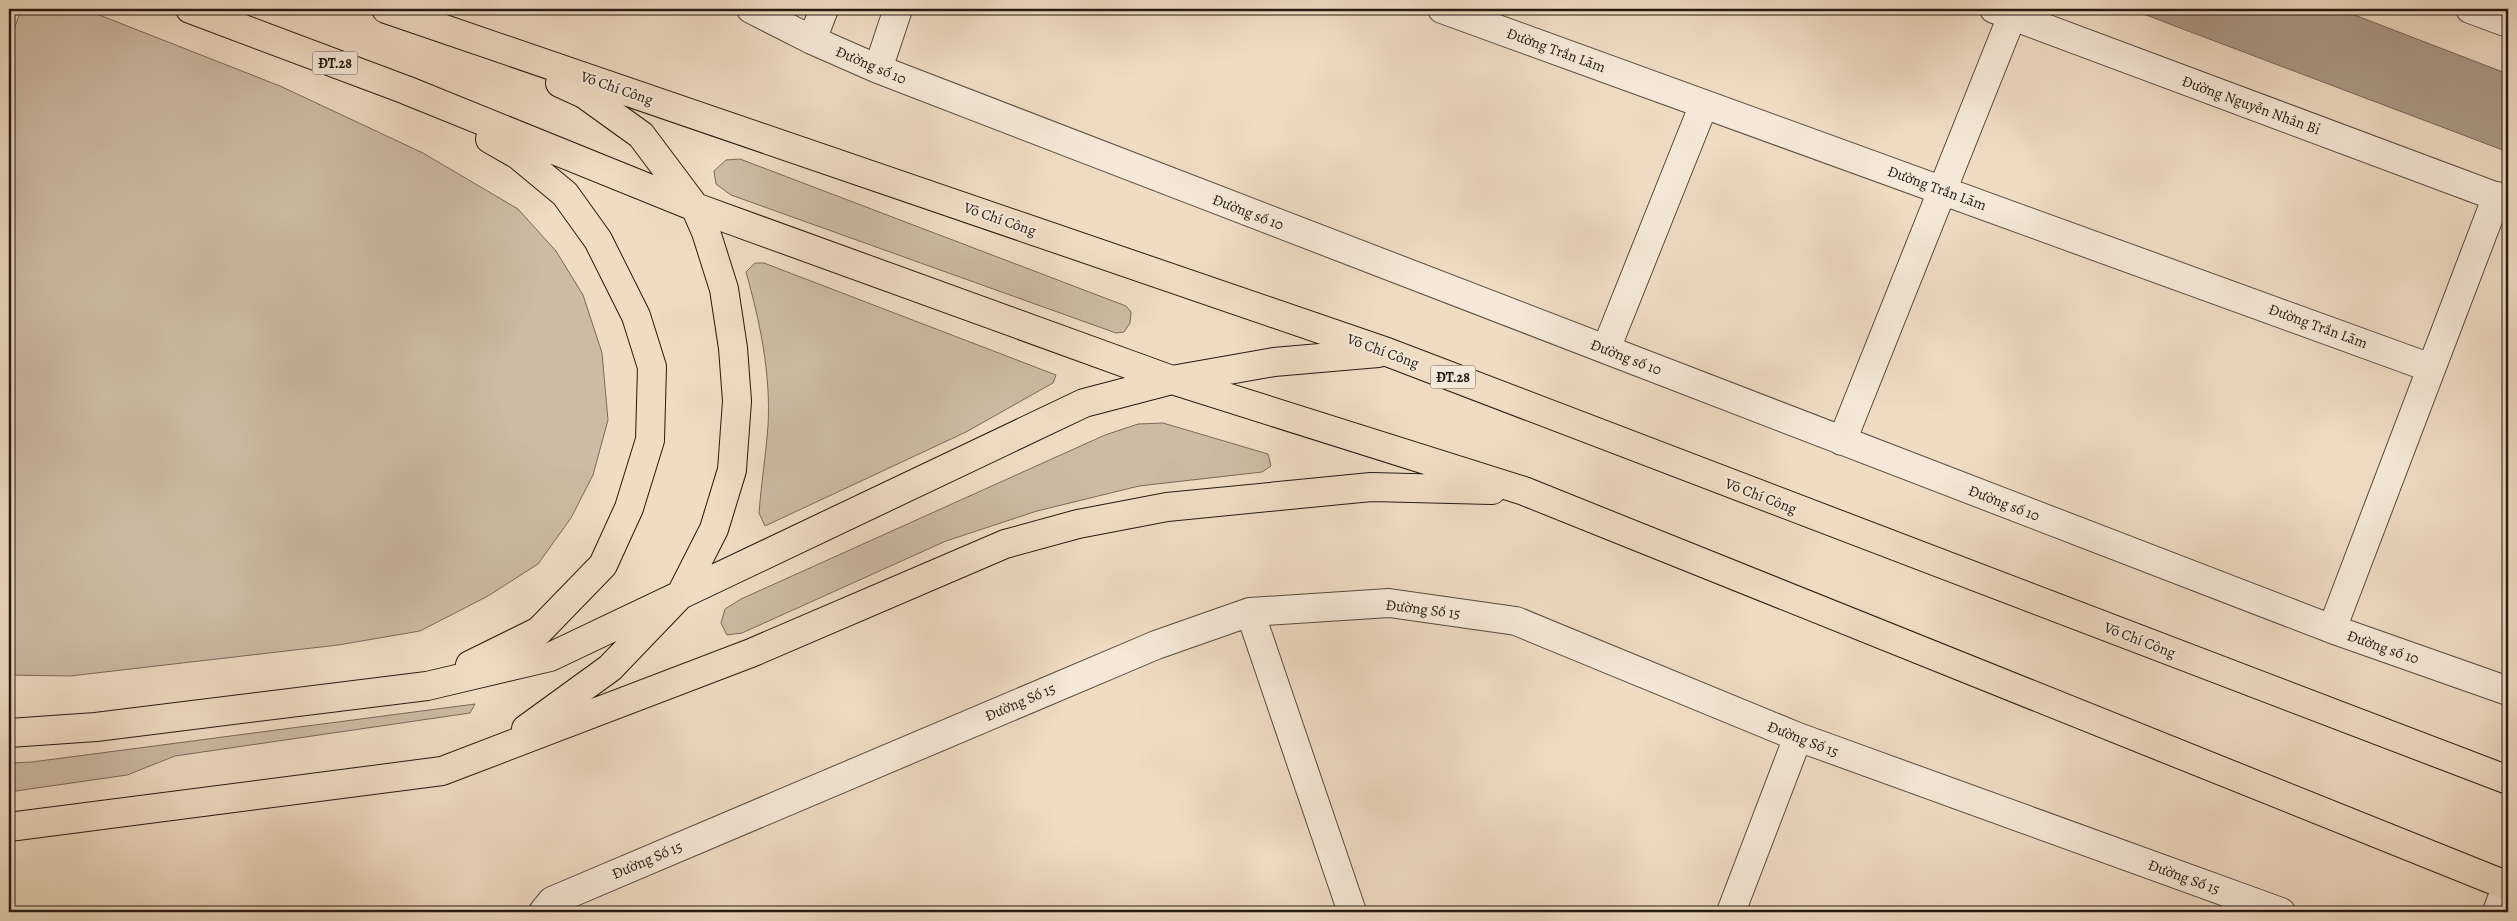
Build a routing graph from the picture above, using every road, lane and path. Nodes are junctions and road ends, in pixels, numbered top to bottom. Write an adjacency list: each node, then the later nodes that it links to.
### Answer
1 (190, 9): 13 (main road, ĐT.28)
2 (386, 9): 10 (main road, Võ Chí Công / ĐT.28)
3 (750, 9): 11 (street, Đường số 10)
4 (824, 9): 11 (street)
5 (898, 9): 12 (street)
6 (1442, 9): 14 (street, Đường Trần Lãm)
7 (2470, 9): 9 (street)
8 (2003, 12): 15 (street); 16 (street, Đường Nguyễn Nhân Bỉ)
9 (2508, 23)
10 (434, 26): 17 (main road); 19 (main road, Võ Chí Công / ĐT.28)
11 (812, 40): 12 (street, Đường số 10)
12 (878, 70): 18 (street, Đường số 10)
13 (406, 90): 17 (main road, ĐT.28); 27 (main road)
14 (1704, 104): 15 (street, Đường Trần Lãm); 18 (street)
15 (1943, 190): 20 (street, Đường Trần Lãm); 22 (street)
16 (2502, 198): 20 (street)
17 (694, 207): 21 (main road, ĐT.28); 24 (main road)
18 (1606, 350): 22 (street, Đường số 10)
19 (1387, 352): 21 (main road); 32 (main road, Võ Chí Công / ĐT.28)
20 (2432, 368): 26 (street)
21 (1172, 380): 23 (main road, ĐT.28); 24 (main road)
22 (1842, 441): 26 (street, Đường số 10)
23 (1524, 491): 31 (main road); 34 (main road, ĐT.28)
24 (681, 594): 27 (main road); 31 (main road)
25 (1250, 612): 30 (street, Đường Số 15); 35 (street, Đường Số 15); 36 (street)
26 (2332, 629): 28 (street, Đường số 10)
27 (427, 686): 29 (main road)
28 (2508, 691)
29 (9, 733)
30 (1798, 738): 37 (street); 38 (street, Đường Số 15)
31 (442, 771): 33 (main road)
32 (2508, 780)
33 (9, 827)
34 (2508, 884): 39 (street)
35 (543, 912)
36 (1352, 912)
37 (1731, 912)
38 (2281, 912)
39 (2497, 912)

